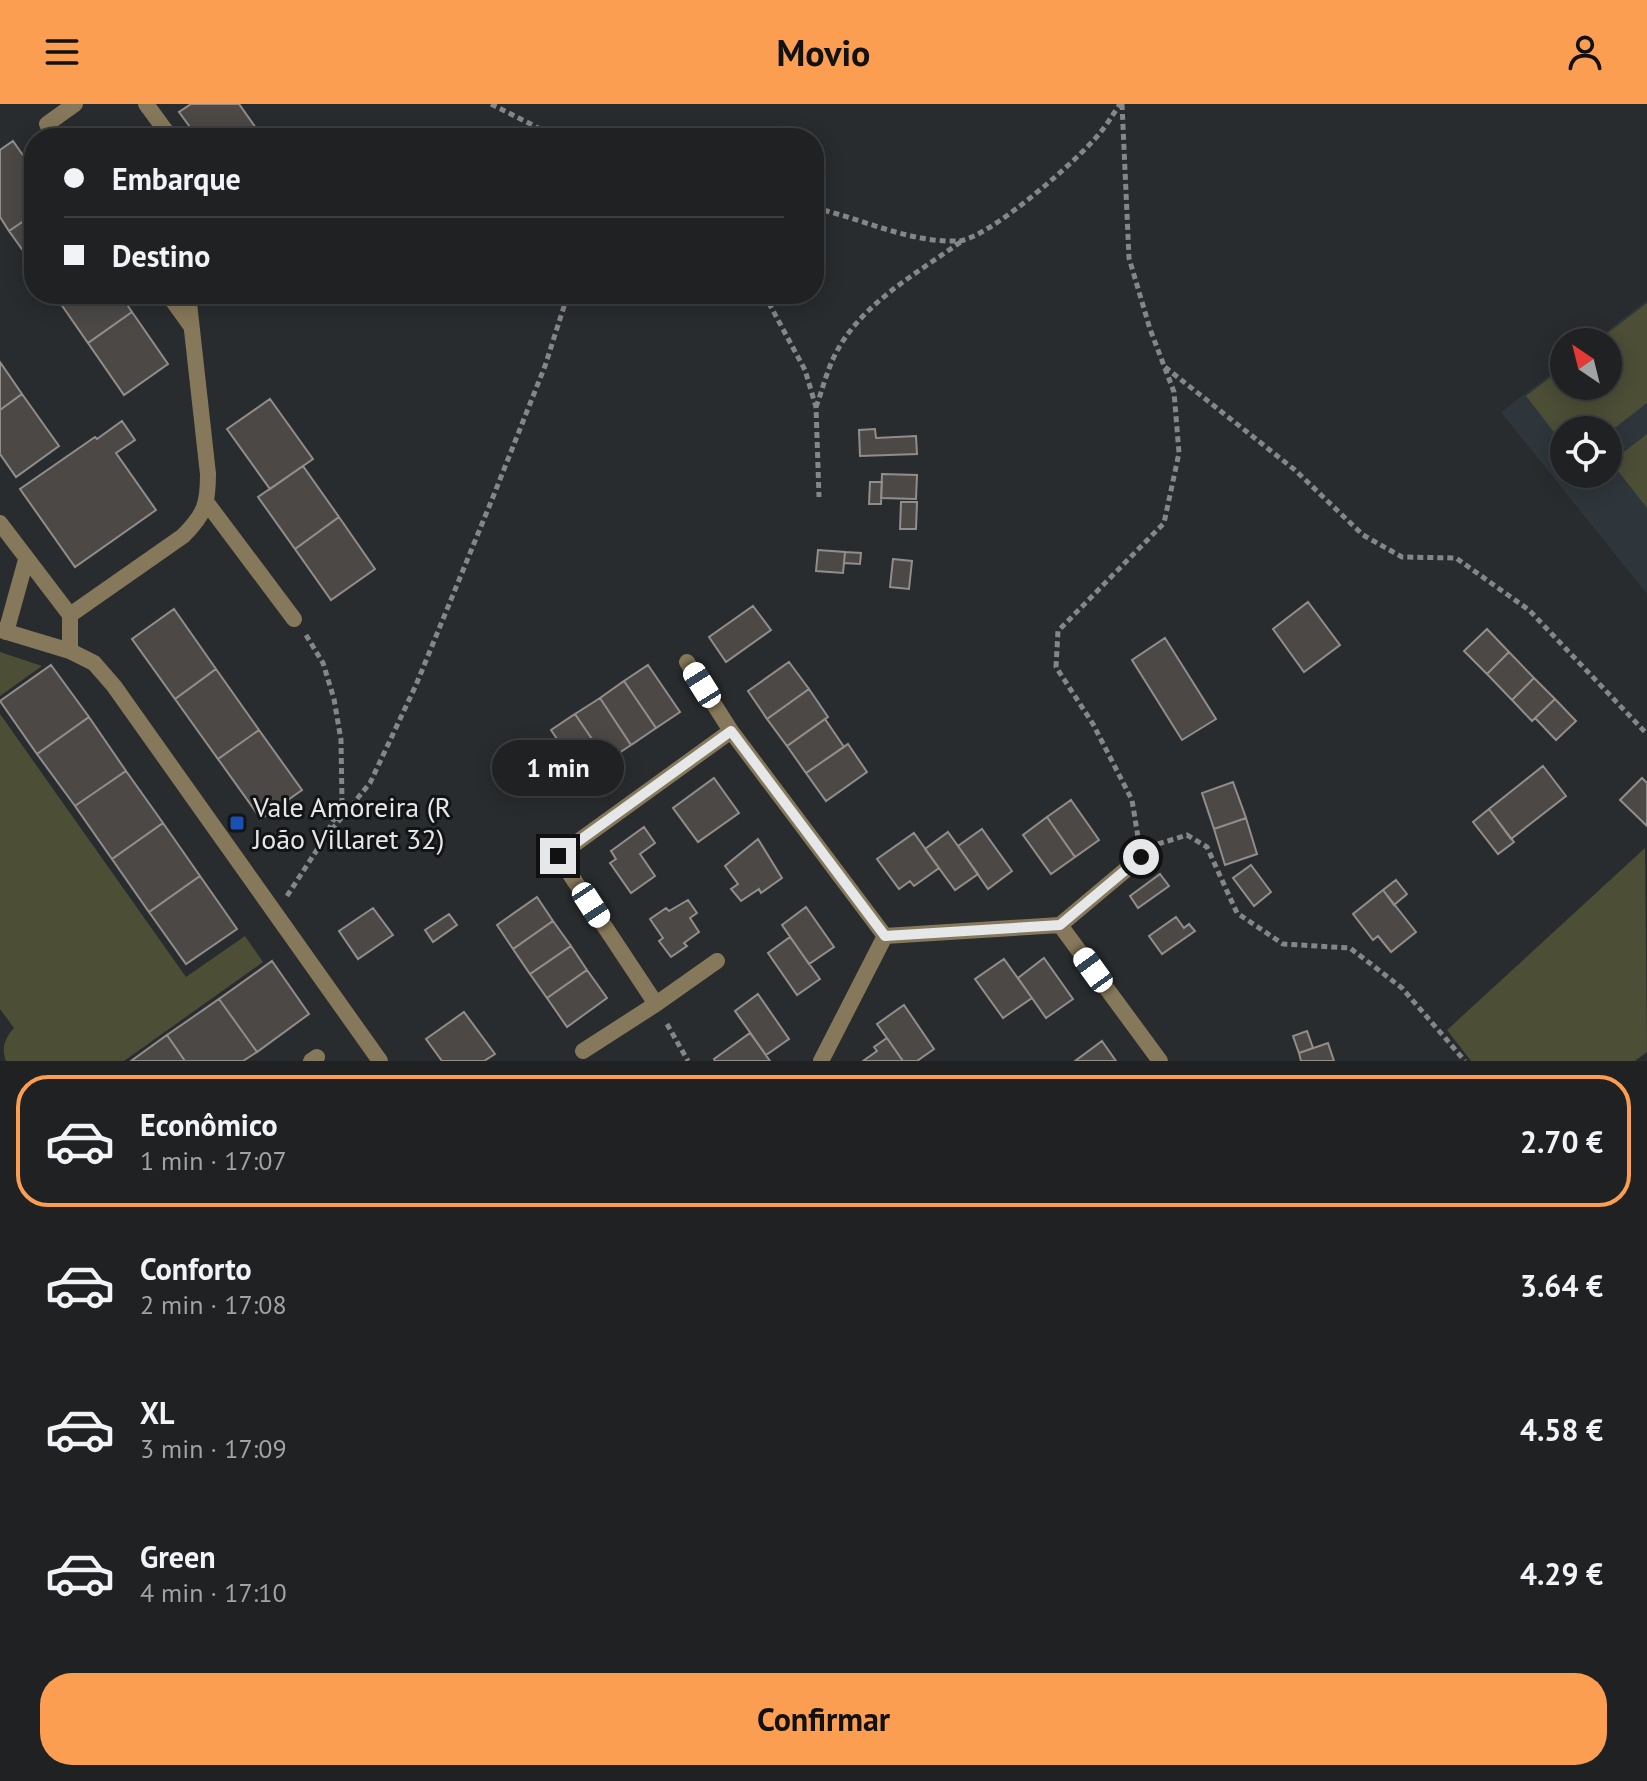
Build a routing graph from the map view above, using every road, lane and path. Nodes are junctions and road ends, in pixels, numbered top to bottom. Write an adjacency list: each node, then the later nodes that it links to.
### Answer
1 (75, 104): 5 (street)
2 (146, 104): 6 (street)
3 (491, 104): 7 (path)
4 (1121, 104): 9 (path); 15 (path)
5 (50, 128)
6 (164, 128)
7 (538, 128)
8 (824, 211): 9 (path)
9 (962, 241): 16 (path)
10 (175, 304): 14 (street)
11 (189, 304): 14 (street)
12 (565, 304): 28 (path)
13 (769, 304): 16 (path)
14 (191, 327): 18 (street)
15 (1165, 367): 27 (path); 29 (path)
16 (816, 407): 17 (path)
17 (819, 497)
18 (207, 503): 21 (street); 22 (street)
19 (0, 523): 20 (street)
20 (26, 560): 21 (street); 23 (street)
21 (70, 615): 24 (street)
22 (294, 619): 28 (path)
23 (3, 631): 24 (street)
24 (70, 651): 30 (street)
25 (687, 662): 26 (street)
26 (731, 731): 32 (street); 34 (street)
27 (1647, 734)
28 (324, 839): 30 (path)
29 (1141, 857): 31 (street); 40 (path)
30 (276, 914): 36 (street)
31 (1060, 925): 32 (street); 39 (street)
32 (885, 936): 38 (street)
33 (717, 961): 34 (street)
34 (656, 1004): 35 (street); 37 (path)
35 (583, 1051)
36 (380, 1061)
37 (688, 1061)
38 (821, 1061)
39 (1160, 1061)
40 (1465, 1061)

